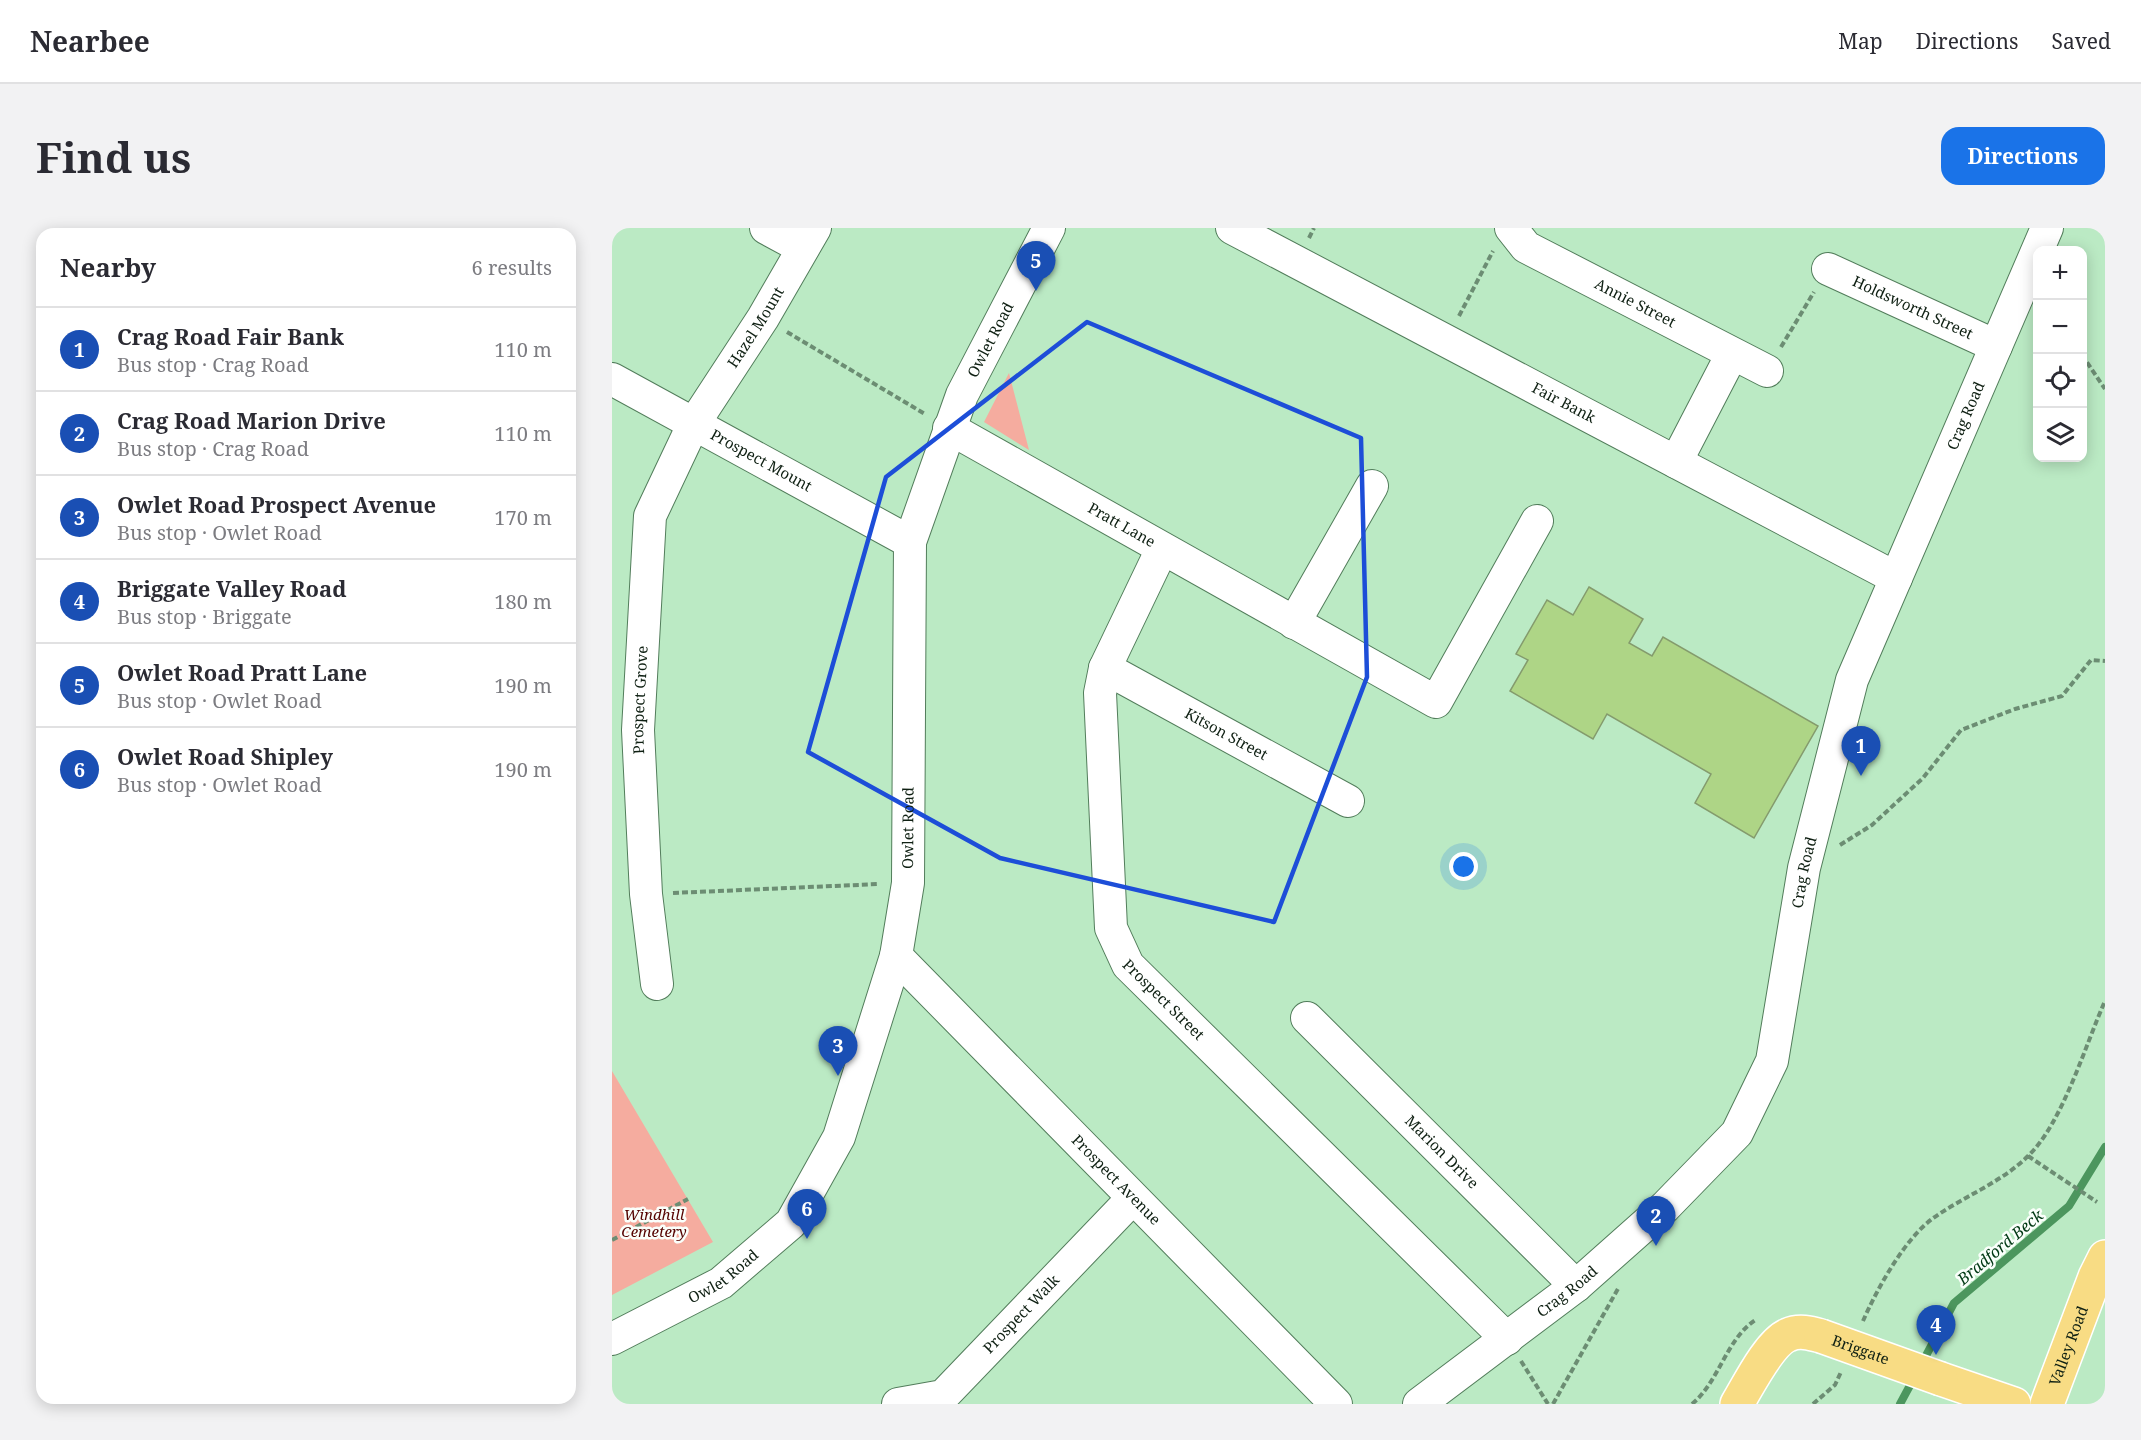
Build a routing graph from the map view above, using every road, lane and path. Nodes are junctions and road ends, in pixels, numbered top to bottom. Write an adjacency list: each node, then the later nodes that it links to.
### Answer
1 (766, 228): 5 (street)
2 (1049, 228): 17 (street, Owlet Road)
3 (1232, 228): 9 (street, Fair Bank)
4 (2042, 229): 10 (street, Crag Road)
5 (809, 238): 8 (street, Hazel Mount)
6 (1503, 238): 9 (path); 11 (street, Annie Street)
7 (1828, 269): 10 (street, Holdsworth Street); 13 (path)
8 (763, 318): 16 (street, Hazel Mount); 17 (path)
9 (1446, 341): 18 (street, Fair Bank)
10 (1996, 346): 23 (street, Crag Road)
11 (1732, 354): 13 (street, Annie Street); 18 (street)
12 (2087, 362): 15 (path)
13 (1767, 371)
14 (612, 378): 16 (street, Prospect Mount)
15 (2105, 389)
16 (693, 425): 21 (street, Prospect Mount); 27 (street, Prospect Grove)
17 (949, 428): 21 (street, Owlet Road); 22 (street, Pratt Lane)
18 (1676, 462): 23 (street, Fair Bank)
19 (1372, 486): 24 (street)
20 (1537, 521): 24 (street, Pratt Lane)
21 (910, 542): 30 (street, Owlet Road)
22 (1162, 549): 24 (street, Pratt Lane); 26 (street, Prospect Street)
23 (1896, 578): 29 (street, Crag Road)
24 (1294, 623)
25 (2105, 661): 29 (path)
26 (1105, 668): 28 (street, Kitson Street); 45 (street, Prospect Street)
27 (625, 731): 31 (street, Prospect Grove)
28 (1348, 801)
29 (1804, 868): 43 (street, Crag Road)
30 (908, 883): 31 (path); 32 (street, Owlet Road)
31 (646, 894): 33 (street, Prospect Grove)
32 (896, 956): 37 (street, Prospect Avenue); 46 (street, Owlet Road)
33 (657, 984)
34 (2105, 1001): 36 (path)
35 (1307, 1018): 43 (street, Marion Drive)
36 (2028, 1156): 39 (path); 44 (path)
37 (1132, 1198): 48 (street, Prospect Walk); 49 (street, Prospect Avenue)
38 (688, 1199): 40 (path)
39 (2097, 1202)
40 (612, 1240)
41 (2105, 1257): 55 (main road, Valley Road)
42 (1624, 1280): 51 (path)
43 (1576, 1286): 45 (street, Crag Road)
44 (1862, 1324)
45 (1507, 1339): 50 (street, Crag Road); 51 (path)
46 (612, 1340)
47 (1844, 1365): 53 (path)
48 (898, 1404)
49 (1336, 1404)
50 (1419, 1404)
51 (1550, 1404)
52 (1737, 1404): 54 (main road, Briggate, bridge)
53 (1813, 1404)
54 (2014, 1404)
55 (2047, 1404)

